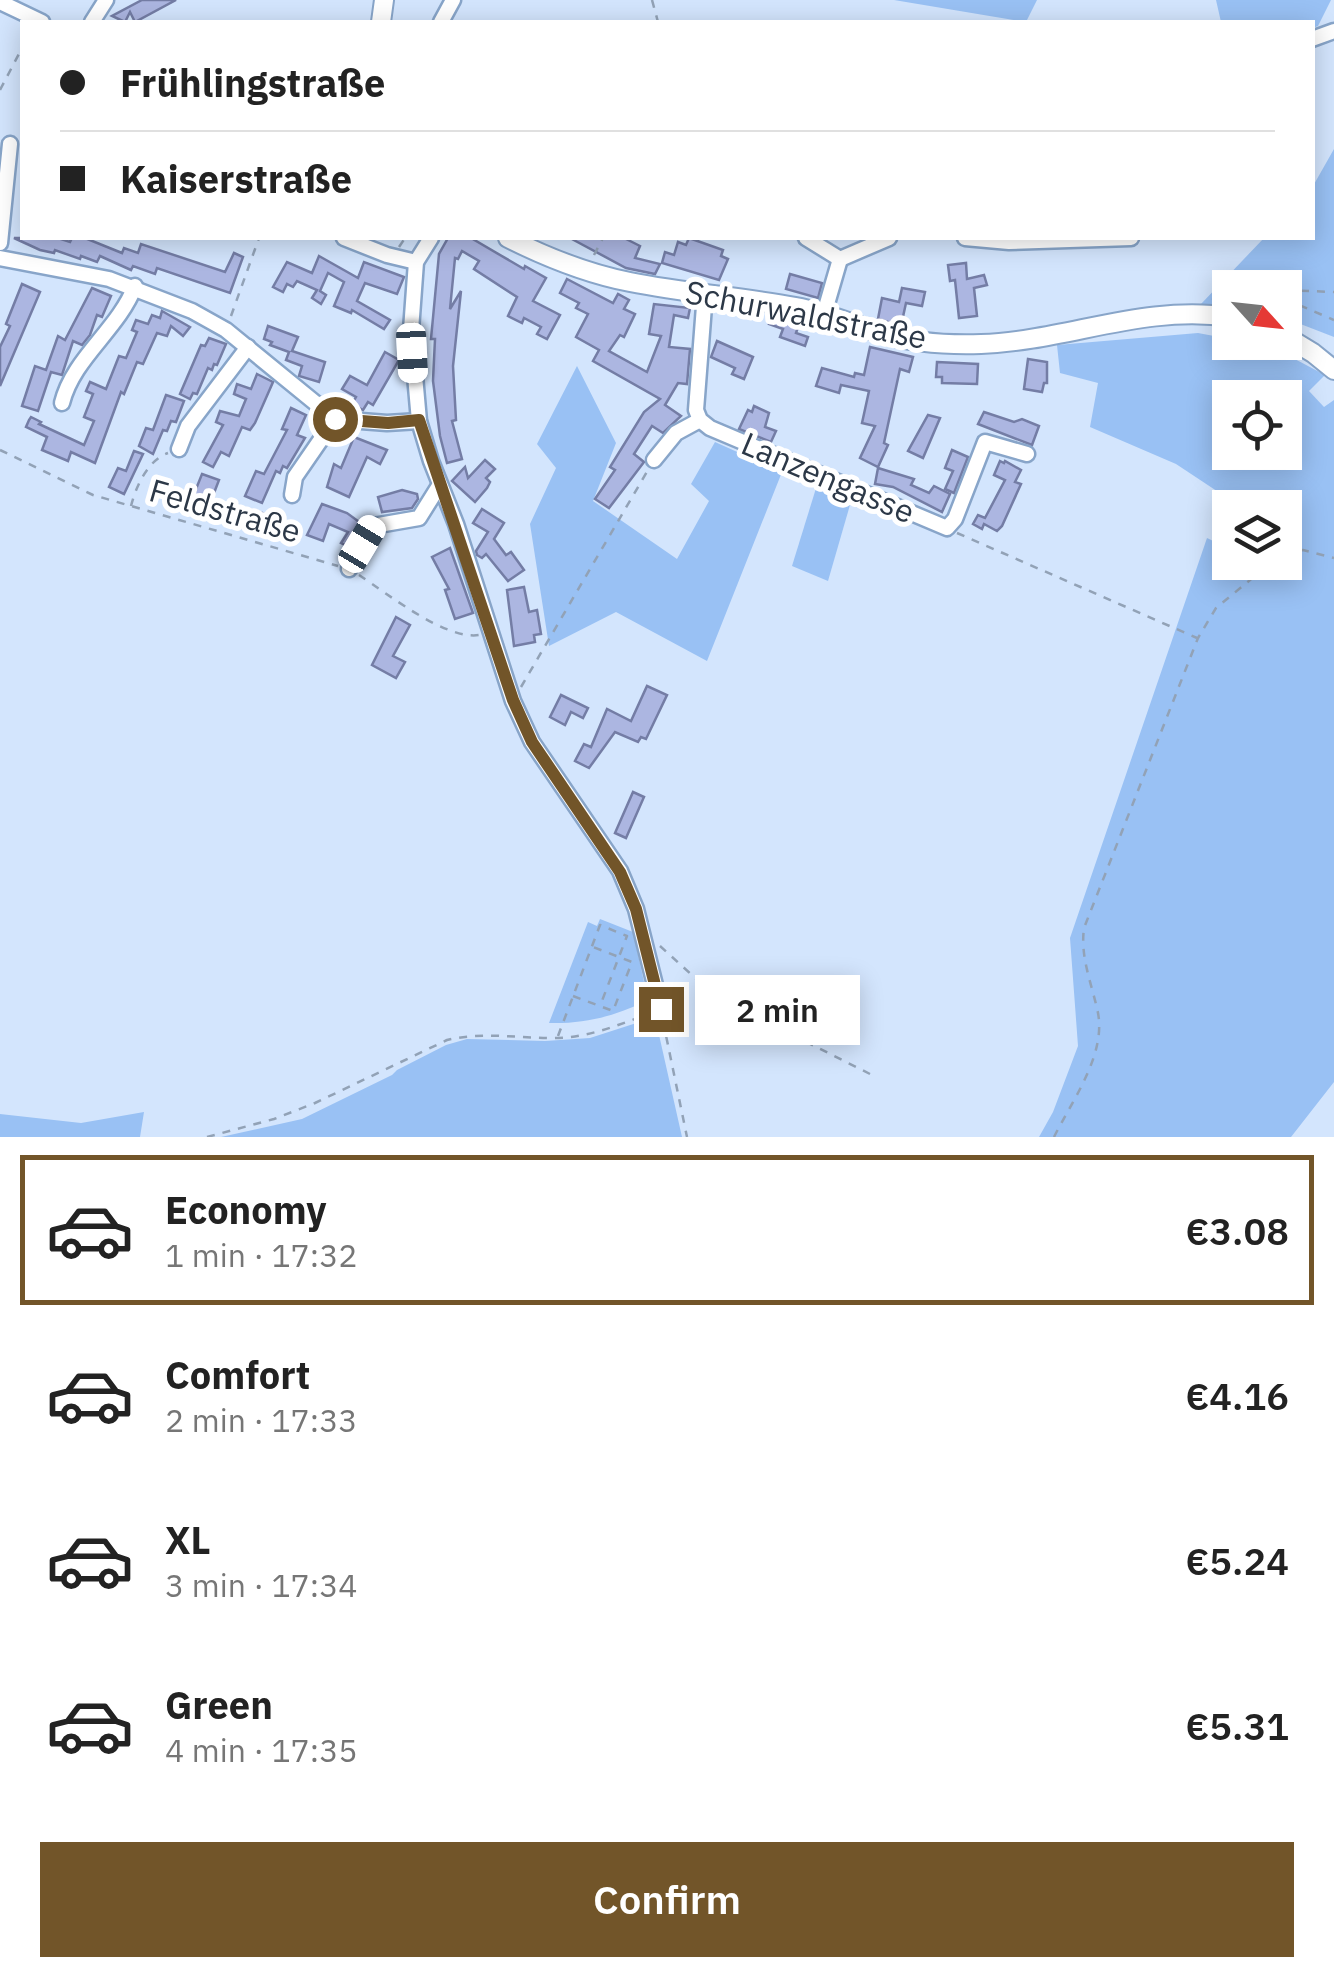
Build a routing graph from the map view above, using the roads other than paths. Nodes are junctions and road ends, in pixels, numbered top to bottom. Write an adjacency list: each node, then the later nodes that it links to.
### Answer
1 (0, 2): 2 (street)
2 (38, 20)
3 (11, 144): 11 (street)
4 (349, 240): 14 (street)
5 (429, 240): 14 (street)
6 (513, 240): 16 (main road, Schurwaldstraße)
7 (809, 240): 13 (street)
8 (884, 240): 13 (street)
9 (987, 240): 10 (street)
10 (1070, 240)
11 (0, 243)
12 (0, 258): 15 (street)
13 (840, 259): 17 (street)
14 (416, 262): 24 (street)
15 (134, 286): 20 (street); 22 (street)
16 (705, 293): 17 (main road, Schurwaldstraße); 25 (street)
17 (824, 314): 18 (main road, Schurwaldstraße)
18 (1212, 314)
19 (1302, 346): 21 (main road)
20 (248, 347): 23 (street); 26 (street)
21 (1334, 370)
22 (62, 404)
23 (335, 419): 24 (street); 30 (street)
24 (419, 420): 29 (street)
25 (700, 420): 27 (street, Lanzengasse); 28 (street)
26 (179, 448)
27 (1027, 454)
28 (654, 460)
29 (440, 486): 31 (street); 32 (street)
30 (292, 495)
31 (349, 569)
32 (661, 1009)

